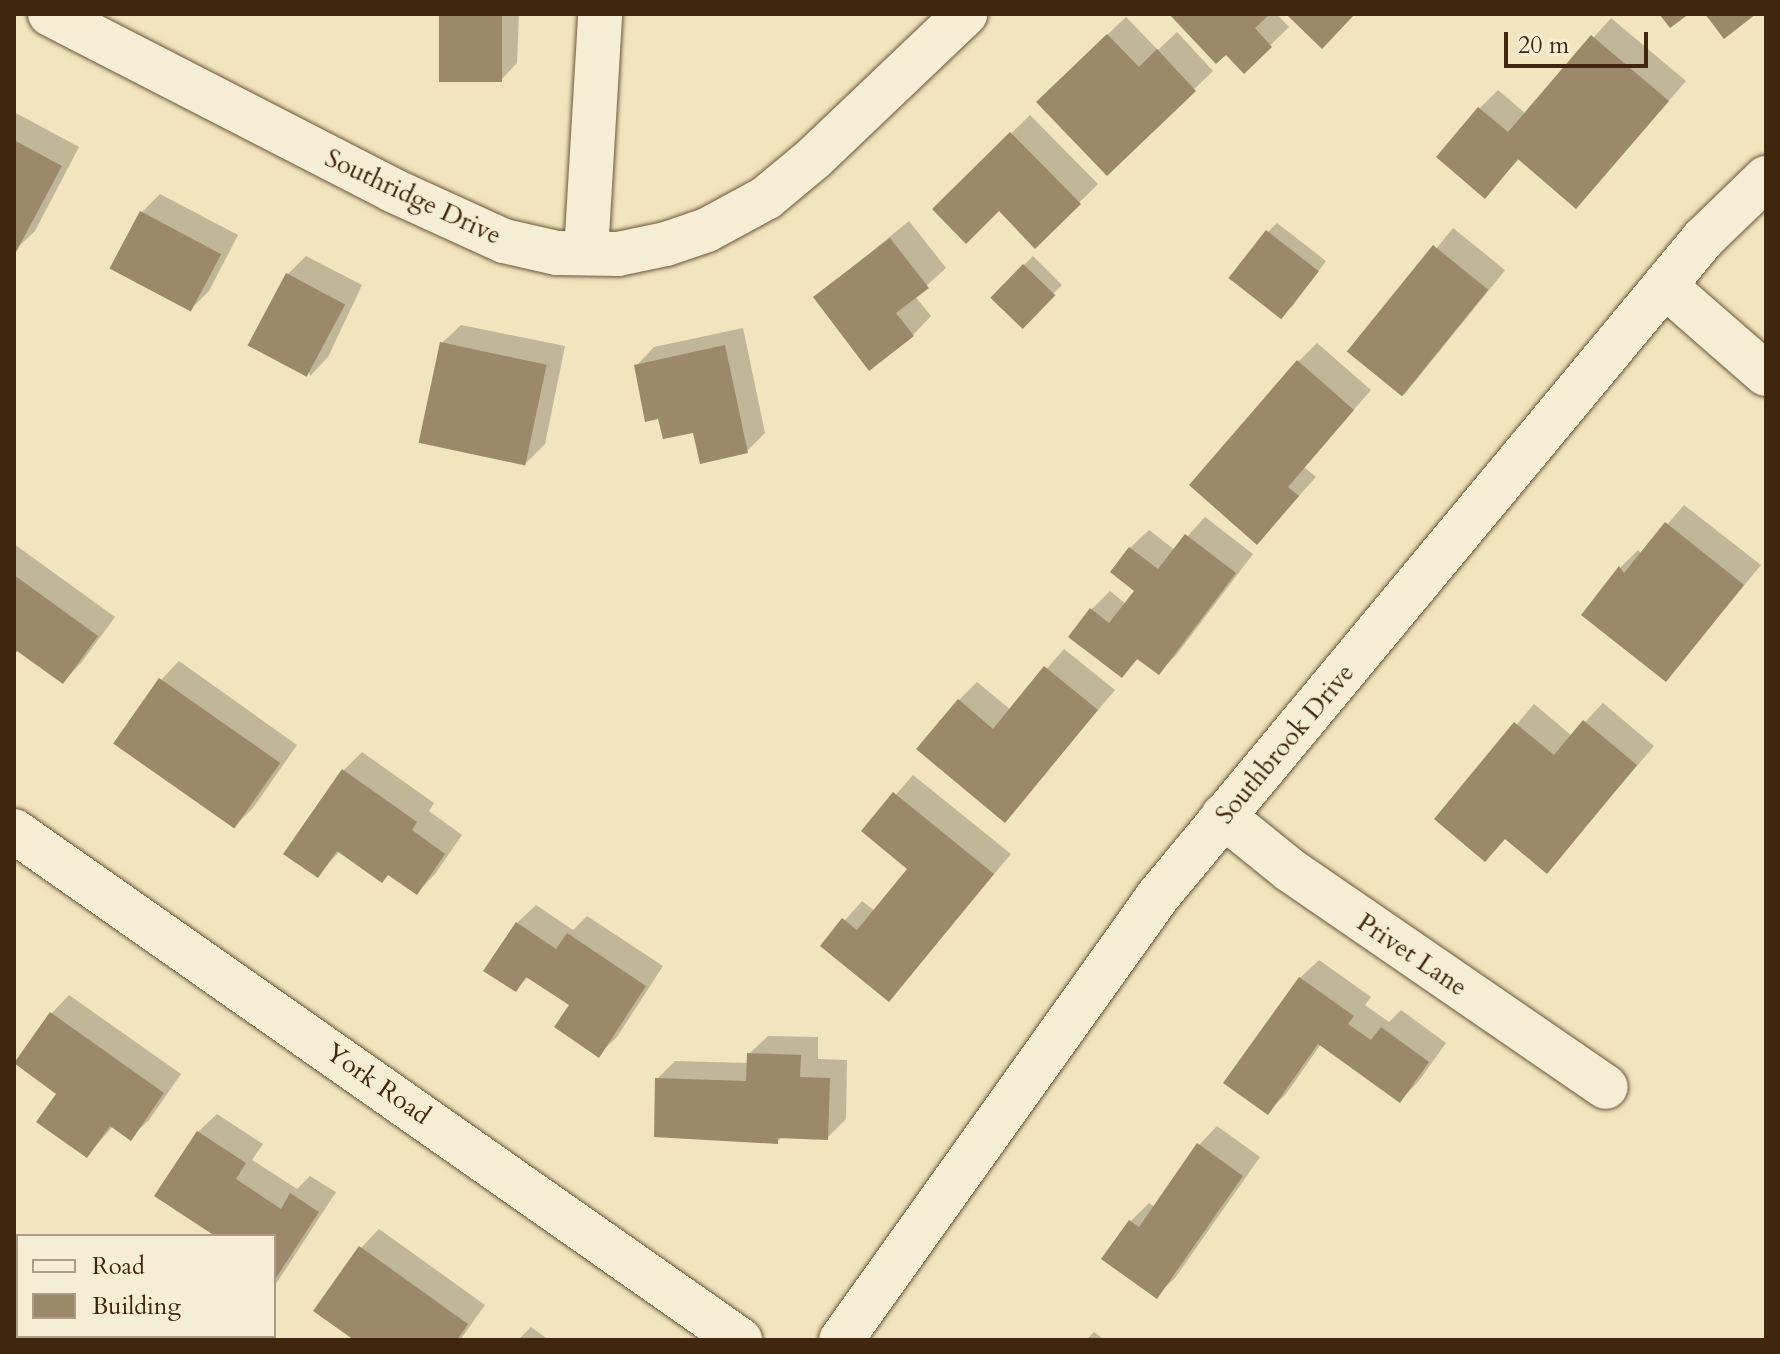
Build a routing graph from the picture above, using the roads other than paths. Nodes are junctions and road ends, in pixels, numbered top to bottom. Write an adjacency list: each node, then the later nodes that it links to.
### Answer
1 (50, 14): 5 (street, Southridge Drive)
2 (600, 14): 5 (street)
3 (965, 14): 5 (street, Southridge Drive)
4 (1766, 178): 6 (street, Southbrook Drive)
5 (586, 253)
6 (1665, 286): 7 (street); 8 (street, Southbrook Drive)
7 (1766, 374)
8 (1223, 816): 10 (street, Privet Lane); 12 (street, Southbrook Drive)
9 (14, 831): 11 (street, York Road)
10 (1606, 1087)
11 (740, 1340)
12 (841, 1340)

